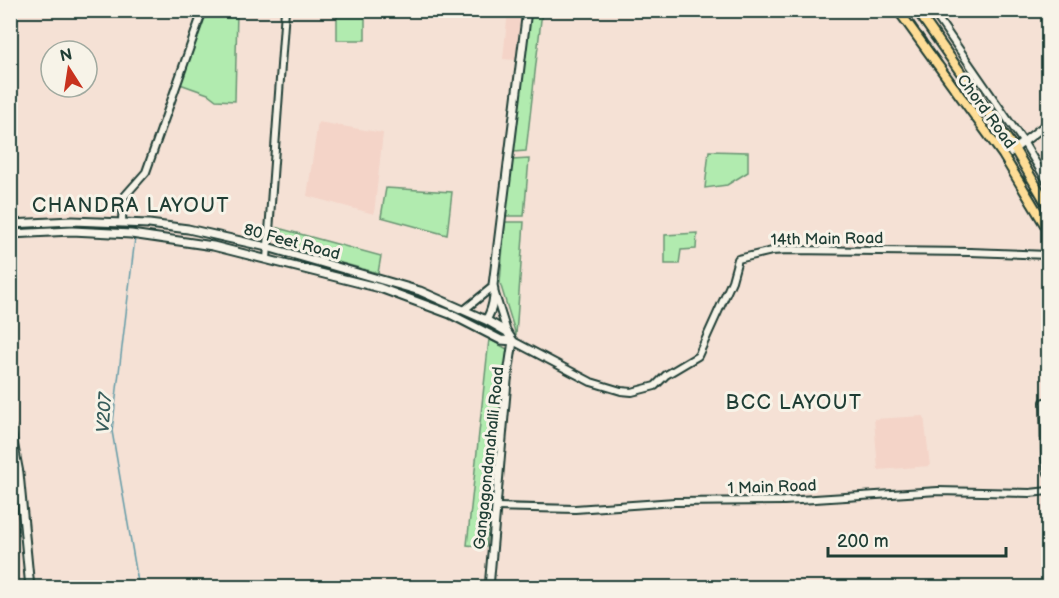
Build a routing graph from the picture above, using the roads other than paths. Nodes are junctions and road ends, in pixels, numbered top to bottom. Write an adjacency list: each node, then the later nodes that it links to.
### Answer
1 (203, 10): 13 (street)
2 (285, 10): 17 (street)
3 (527, 10): 20 (main road)
4 (897, 10): 10 (main road, Chord Road)
5 (917, 10): 9 (main road, Chord Road)
6 (932, 10): 8 (street)
7 (1048, 123): 8 (main road)
8 (1024, 142): 9 (main road); 11 (street)
9 (1015, 150): 10 (main road); 12 (main road, Chord Road)
10 (1004, 157): 15 (main road, Chord Road)
11 (1048, 183)
12 (1048, 206)
13 (122, 221): 14 (main road, 80 Feet Road); 17 (main road, 80 Feet Road)
14 (10, 224)
15 (1048, 231)
16 (10, 234): 19 (main road)
17 (267, 247): 19 (street); 21 (main road, 80 Feet Road)
18 (1048, 255): 25 (street, 14th Main Road)
19 (267, 259): 23 (main road)
20 (492, 288): 21 (street); 22 (main road); 24 (street)
21 (464, 310): 22 (main road, 80 Feet Road)
22 (486, 320): 23 (main road); 24 (main road, 80 Feet Road)
23 (484, 330): 25 (main road)
24 (507, 332): 25 (main road)
25 (513, 341): 30 (main road, Gangagondanahalli Road)
26 (1048, 402): 28 (street)
27 (10, 426): 31 (main road)
28 (1048, 473)
29 (1048, 491): 30 (street, 1 Main Road)
30 (496, 507): 32 (main road, Gangagondanahalli Road)
31 (30, 588)
32 (489, 588)

